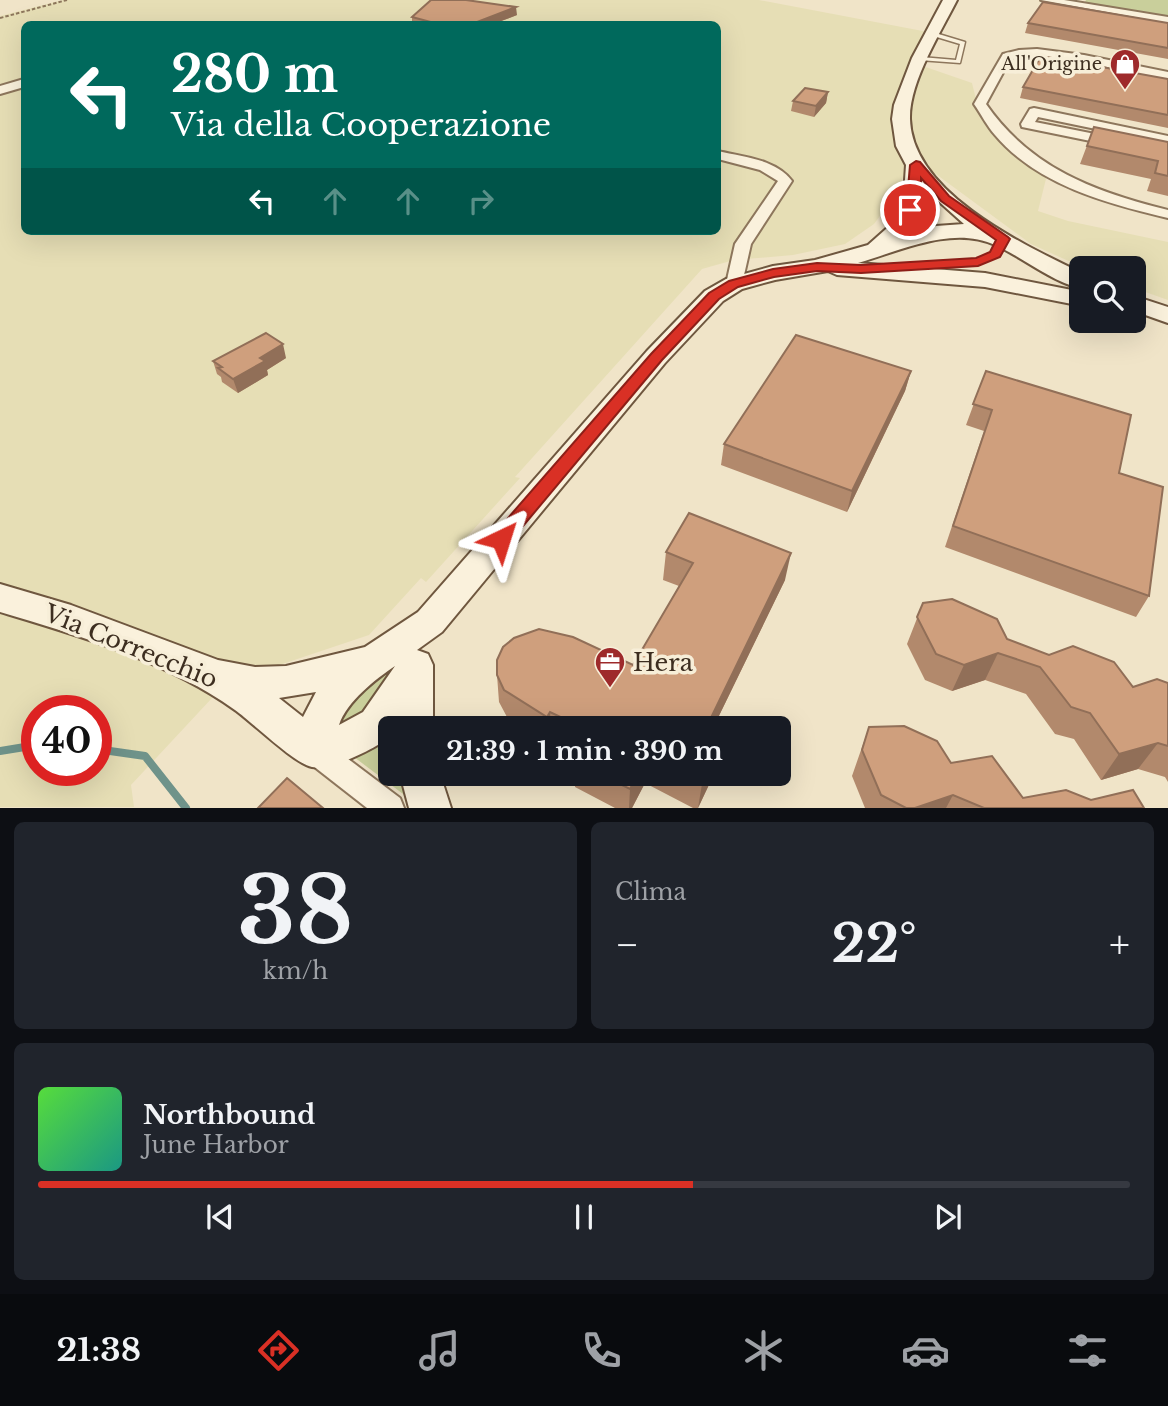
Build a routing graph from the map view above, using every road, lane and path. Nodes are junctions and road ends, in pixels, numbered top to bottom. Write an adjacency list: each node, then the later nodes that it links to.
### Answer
1 (67, 0): 4 (path)
2 (950, 0): 6 (street)
3 (1046, 0): 5 (street)
4 (0, 18)
5 (1168, 20)
6 (932, 34): 7 (street); 7 (lane)
7 (921, 60): 14 (street)
8 (1168, 76): 15 (street)
9 (21, 84): 10 (street)
10 (0, 90)
11 (1168, 140): 12 (street)
12 (1168, 154)
13 (721, 156): 19 (street)
14 (916, 165): 16 (street); 17 (street)
15 (1168, 214)
16 (1003, 239): 17 (street); 17 (street); 18 (street)
17 (867, 259): 19 (street); 20 (street)
18 (1069, 275)
19 (734, 284): 25 (street)
20 (1069, 296)
21 (1146, 308): 23 (street)
22 (1146, 313): 23 (street)
23 (1168, 316)
24 (0, 598): 28 (street, Via Correcchio)
25 (430, 622): 26 (street); 27 (street)
26 (376, 659): 28 (street); 30 (street)
27 (415, 665): 29 (street); 30 (street)
28 (216, 676): 30 (street, Via Correcchio)
29 (414, 716)
30 (313, 749): 32 (street, Via Correcchio)
31 (424, 786): 33 (street)
32 (390, 807)
33 (430, 807)

